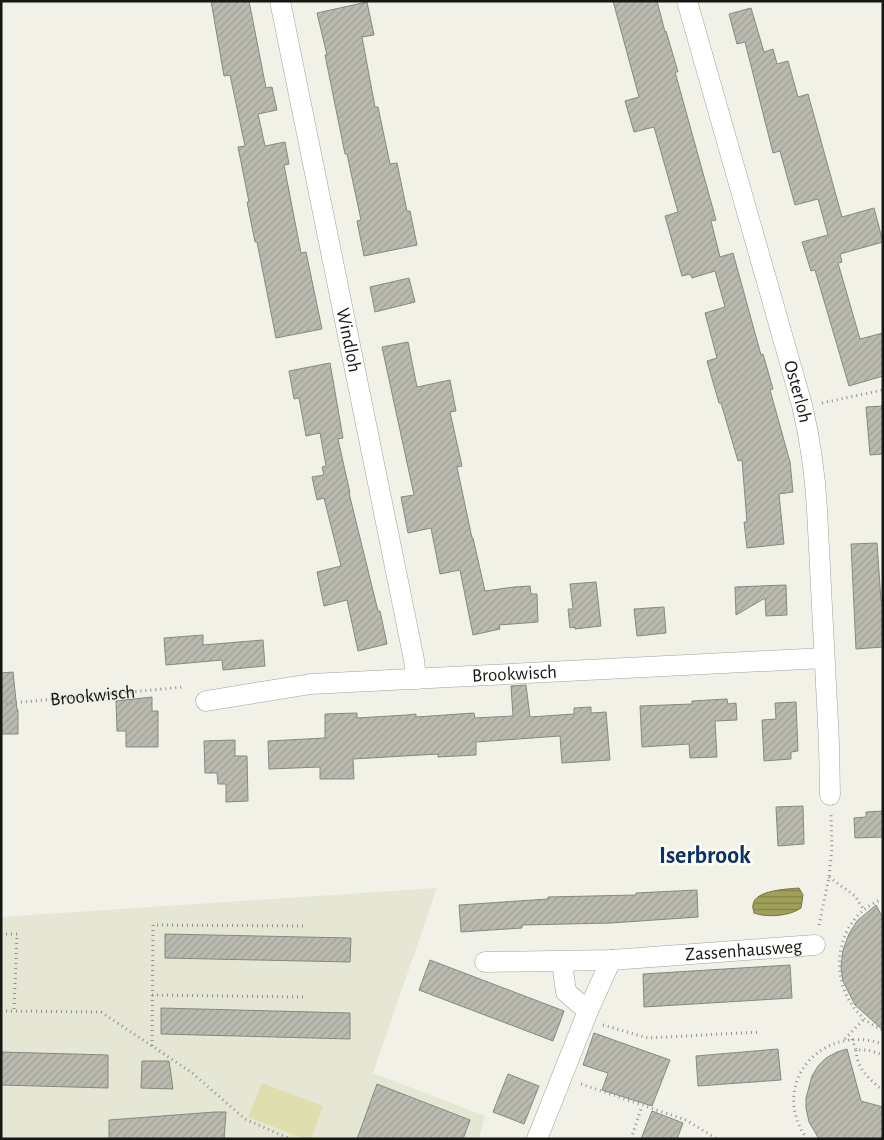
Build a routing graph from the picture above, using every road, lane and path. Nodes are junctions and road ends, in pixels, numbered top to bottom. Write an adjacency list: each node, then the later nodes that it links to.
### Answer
1 (280, 1): 6 (street, Windloh)
2 (687, 1): 5 (street, Osterloh)
3 (883, 390): 4 (path)
4 (818, 404)
5 (824, 658): 6 (street, Brookwisch); 10 (street, Osterloh)
6 (416, 680): 8 (street, Brookwisch)
7 (184, 687): 9 (path, Brookwisch)
8 (206, 701)
9 (1, 704)
10 (830, 795): 11 (path, Zassenhausweg)
11 (829, 877): 13 (path); 16 (path, Zassenhausweg)
12 (883, 899): 13 (path)
13 (864, 910): 25 (path)
14 (307, 926): 20 (path)
15 (1, 934): 23 (path)
16 (815, 946): 17 (street, Zassenhausweg)
17 (611, 960): 19 (street, Zassenhausweg); 24 (street)
18 (486, 962): 19 (street, Zassenhausweg)
19 (562, 962): 24 (street)
20 (152, 995): 21 (path); 31 (path)
21 (306, 997)
22 (1, 1011): 23 (path)
23 (14, 1011): 31 (path)
24 (586, 1016): 27 (path); 34 (street)
25 (864, 1019): 26 (path); 29 (path)
26 (883, 1030)
27 (760, 1032)
28 (852, 1039): 29 (path); 30 (path); 32 (path)
29 (844, 1040): 41 (path)
30 (883, 1044)
31 (152, 1046): 37 (path)
32 (856, 1050): 33 (path); 35 (path)
33 (883, 1056)
34 (561, 1077): 36 (path); 38 (street)
35 (883, 1091)
36 (642, 1106): 39 (path); 40 (path)
37 (290, 1139)
38 (536, 1139)
39 (631, 1139)
40 (717, 1139)
41 (807, 1139)

